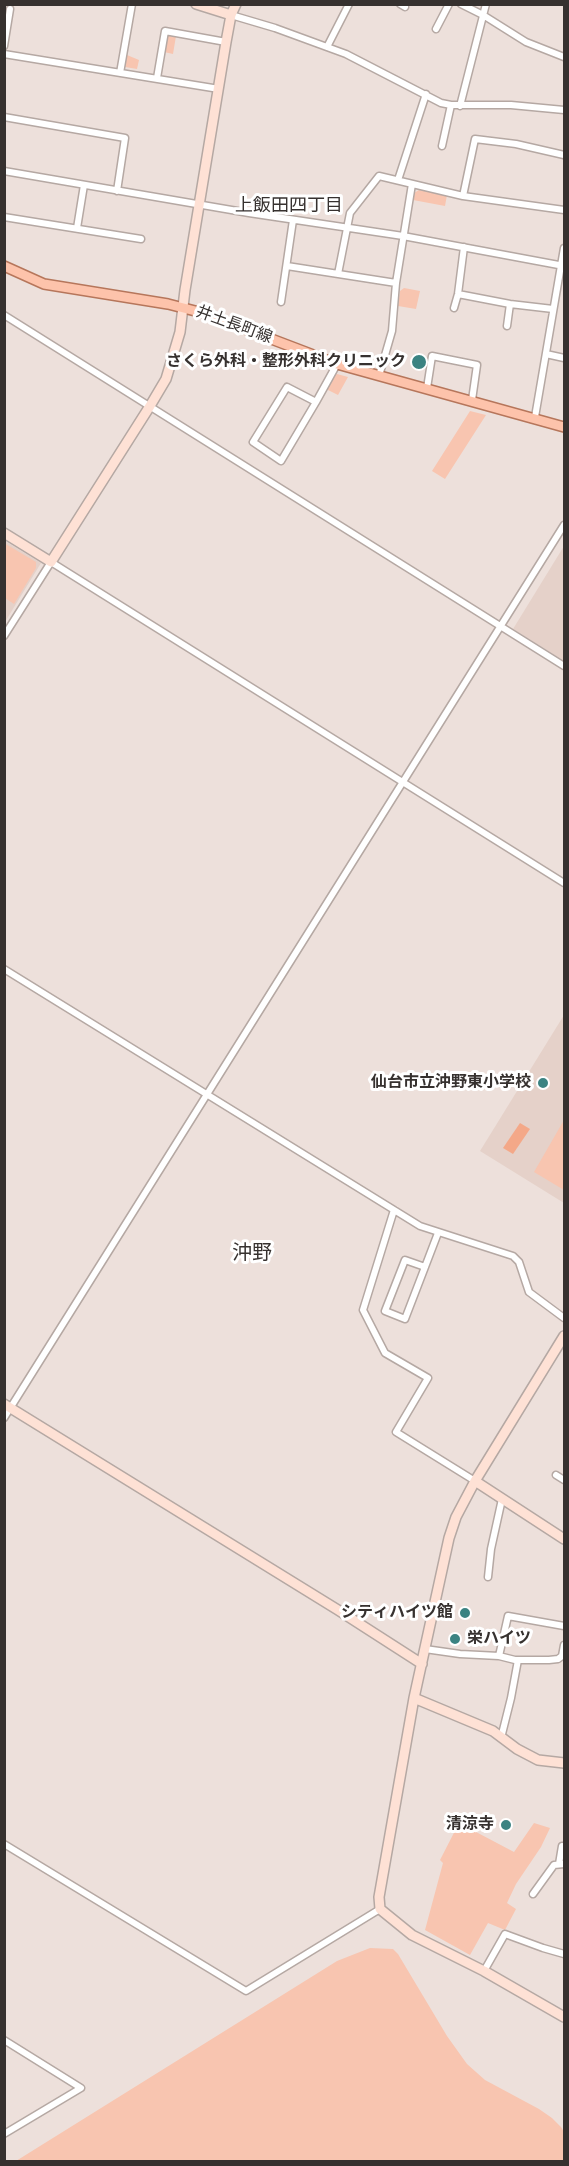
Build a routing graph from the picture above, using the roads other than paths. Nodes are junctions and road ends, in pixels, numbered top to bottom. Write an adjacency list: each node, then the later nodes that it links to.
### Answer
1 (132, 4): 17 (street)
2 (196, 4): 9 (street)
3 (236, 4): 9 (street)
4 (348, 4): 14 (street)
5 (449, 4): 11 (street)
6 (461, 4): 10 (street)
7 (486, 4): 10 (street)
8 (8, 7): 13 (street)
9 (231, 15): 12 (street); 14 (street)
10 (483, 15): 16 (street); 22 (street)
11 (436, 29)
12 (226, 42): 18 (street); 19 (street)
13 (4, 46)
14 (327, 47): 20 (street)
15 (4, 54): 17 (street)
16 (564, 57)
17 (120, 73): 18 (street)
18 (158, 78): 19 (street)
19 (219, 89): 33 (street)
20 (426, 94): 21 (street); 28 (street)
21 (451, 105): 22 (street); 25 (street)
22 (460, 106): 23 (street)
23 (564, 110)
24 (4, 117): 31 (street)
25 (441, 146)
26 (564, 155): 32 (street)
27 (4, 171): 30 (street)
28 (399, 180): 29 (street); 38 (street)
29 (412, 184): 32 (street); 39 (street)
30 (84, 185): 31 (street); 37 (street)
31 (117, 191): 33 (street)
32 (463, 196): 34 (street)
33 (199, 205): 36 (street); 51 (street)
34 (564, 210)
35 (4, 217): 37 (street)
36 (293, 220): 38 (street); 44 (street)
37 (77, 228): 40 (street)
38 (346, 228): 39 (street); 46 (street)
39 (403, 237): 41 (street); 47 (street)
40 (141, 238)
41 (464, 247): 45 (street); 48 (street)
42 (564, 248): 45 (street)
43 (4, 266): 51 (main road, 井土長町線)
44 (287, 266): 46 (street); 49 (street)
45 (563, 266): 53 (street)
46 (338, 274): 47 (street)
47 (396, 283): 59 (street)
48 (458, 294): 50 (street); 52 (street)
49 (281, 302)
50 (510, 304): 53 (street); 55 (street)
51 (183, 307): 58 (main road, 井土長町線); 63 (street)
52 (454, 308)
53 (553, 309): 56 (street)
54 (4, 315): 63 (street)
55 (507, 326)
56 (546, 354): 57 (street); 64 (street)
57 (564, 358)
58 (337, 364): 59 (main road, 井土長町線); 62 (street)
59 (379, 376): 60 (main road, 井土長町線)
60 (427, 388): 61 (main road, 井土長町線); 61 (street)
61 (472, 400): 64 (main road, 井土長町線)
62 (316, 402): 62 (street)
63 (150, 406): 68 (street); 69 (street)
64 (535, 417): 65 (main road, 井土長町線)
65 (564, 427)
66 (564, 525): 69 (street)
67 (4, 532): 68 (street)
68 (51, 562): 70 (street); 72 (street)
69 (501, 626): 71 (street); 72 (street)
70 (4, 636)
71 (564, 666)
72 (403, 783): 73 (street); 75 (street)
73 (564, 883)
74 (4, 969): 75 (street)
75 (207, 1095): 76 (street); 81 (street)
76 (394, 1210): 77 (street); 85 (street)
77 (438, 1233): 78 (street); 79 (street)
78 (425, 1267): 78 (street)
79 (564, 1318)
80 (564, 1336): 85 (street)
81 (8, 1406): 82 (street); 94 (street)
82 (4, 1418)
83 (556, 1475): 84 (street)
84 (564, 1480)
85 (475, 1481): 86 (street); 91 (street)
86 (502, 1499): 87 (street); 88 (street)
87 (564, 1539)
88 (488, 1577)
89 (564, 1626): 92 (street)
90 (564, 1646): 93 (street)
91 (425, 1648): 92 (street); 94 (street)
92 (499, 1656): 93 (street)
93 (519, 1659): 96 (street)
94 (422, 1664): 95 (street)
95 (414, 1698): 96 (street); 102 (street)
96 (501, 1738): 97 (street)
97 (564, 1763)
98 (4, 1844): 102 (street)
99 (561, 1846): 100 (street)
100 (562, 1864): 101 (street)
101 (533, 1894)
102 (380, 1909): 104 (street)
103 (564, 1954): 104 (street)
104 (484, 1971): 105 (street)
105 (564, 2017)
106 (4, 2040): 107 (street)
107 (4, 2134)

